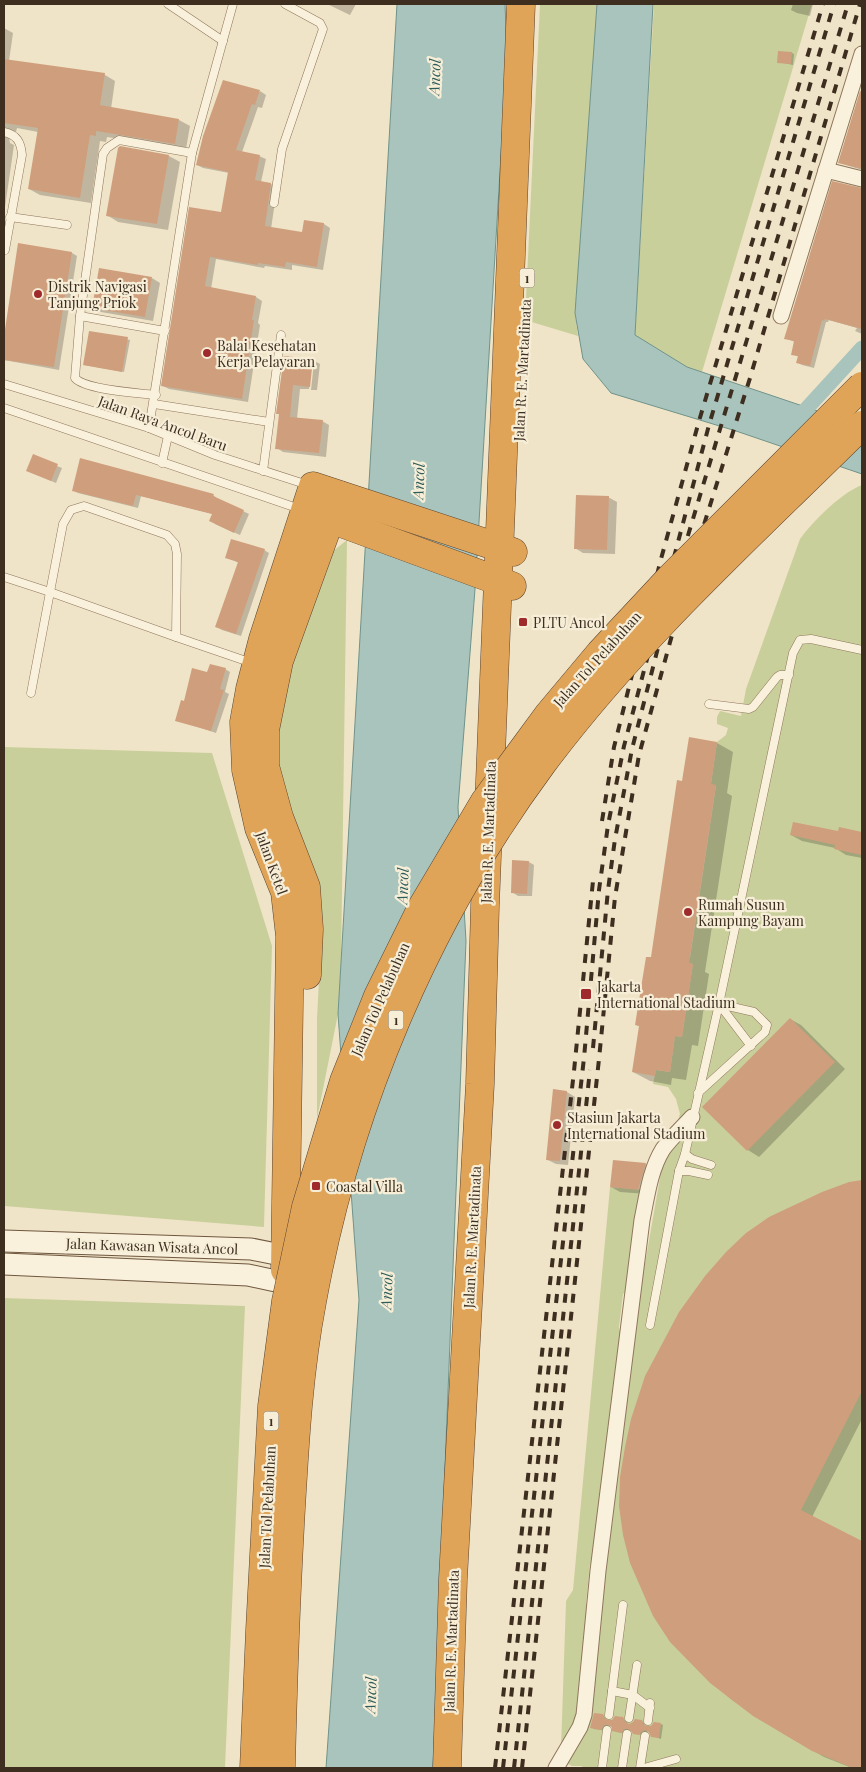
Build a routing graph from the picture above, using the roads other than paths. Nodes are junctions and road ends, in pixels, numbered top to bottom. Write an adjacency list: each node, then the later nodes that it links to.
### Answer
1 (168, 4): 6 (lane)
2 (233, 4): 6 (lane)
3 (285, 4): 12 (lane)
4 (522, 4): 33 (highway, Jalan R. E. Martadinata / 1)
5 (540, 4): 33 (highway, Jalan R. E. Martadinata / 1)
6 (223, 41): 9 (lane)
7 (862, 54): 10 (street)
8 (4, 132): 13 (lane)
9 (192, 153): 16 (lane); 18 (lane)
10 (826, 170): 11 (street); 17 (street)
11 (862, 179)
12 (275, 201)
13 (10, 217): 14 (lane); 15 (lane)
14 (68, 225)
15 (4, 252)
16 (80, 316): 18 (lane); 22 (lane)
17 (781, 316)
18 (165, 331): 22 (lane)
19 (281, 335): 25 (lane)
20 (4, 384): 27 (lane, Jalan Raya Ancol Baru)
21 (862, 386): 67 (highway, Jalan Tol Pelabuhan / 1, bridge)
22 (156, 395): 23 (lane)
23 (154, 404): 25 (lane); 27 (lane)
24 (4, 408): 29 (lane)
25 (269, 422): 30 (lane)
26 (862, 424): 69 (highway, Jalan Tol Pelabuhan / 1, bridge)
27 (149, 428): 28 (lane, Jalan Raya Ancol Baru)
28 (168, 436): 29 (lane); 30 (lane, Jalan Raya Ancol Baru)
29 (162, 463): 31 (lane)
30 (263, 471): 31 (lane, Jalan Raya Ancol Baru)
31 (309, 498): 32 (highway); 40 (highway, Jalan Ketel)
32 (335, 507): 33 (highway); 35 (highway); 40 (highway, Jalan Ketel)
33 (500, 548): 35 (highway, Jalan R. E. Martadinata / 1)
34 (4, 578): 36 (lane)
35 (498, 581): 71 (highway, Jalan R. E. Martadinata / 1)
36 (50, 592): 37 (lane); 37 (lane); 41 (lane)
37 (176, 637): 40 (lane)
38 (862, 650): 39 (lane)
39 (788, 676): 42 (lane); 43 (lane)
40 (260, 682): 52 (highway, Jalan Ketel)
41 (31, 693)
42 (709, 704)
43 (719, 1004): 44 (lane); 44 (lane); 45 (lane)
44 (751, 1046): 45 (lane)
45 (698, 1093): 46 (lane)
46 (692, 1117): 47 (lane); 72 (street)
47 (685, 1154): 48 (lane); 49 (lane)
48 (711, 1165)
49 (679, 1171): 50 (lane); 55 (lane)
50 (708, 1175)
51 (4, 1241): 52 (street, Jalan Kawasan Wisata Ancol)
52 (293, 1254): 54 (highway, Jalan Ketel)
53 (4, 1264): 54 (street, Jalan Kawasan Wisata Ancol)
54 (291, 1281): 68 (highway); 70 (highway)
55 (650, 1325)
56 (623, 1605): 58 (lane)
57 (637, 1665): 59 (lane)
58 (612, 1691): 59 (lane); 60 (lane)
59 (632, 1695): 61 (lane); 62 (lane)
60 (608, 1715)
61 (629, 1718)
62 (648, 1721)
63 (606, 1730): 73 (lane)
64 (627, 1734): 74 (lane)
65 (645, 1736): 75 (lane)
66 (676, 1759): 76 (lane)
67 (254, 1768)
68 (259, 1768)
69 (281, 1768)
70 (286, 1768)
71 (447, 1768)
72 (556, 1768)
73 (602, 1768)
74 (622, 1768)
75 (640, 1768)
76 (644, 1768)

